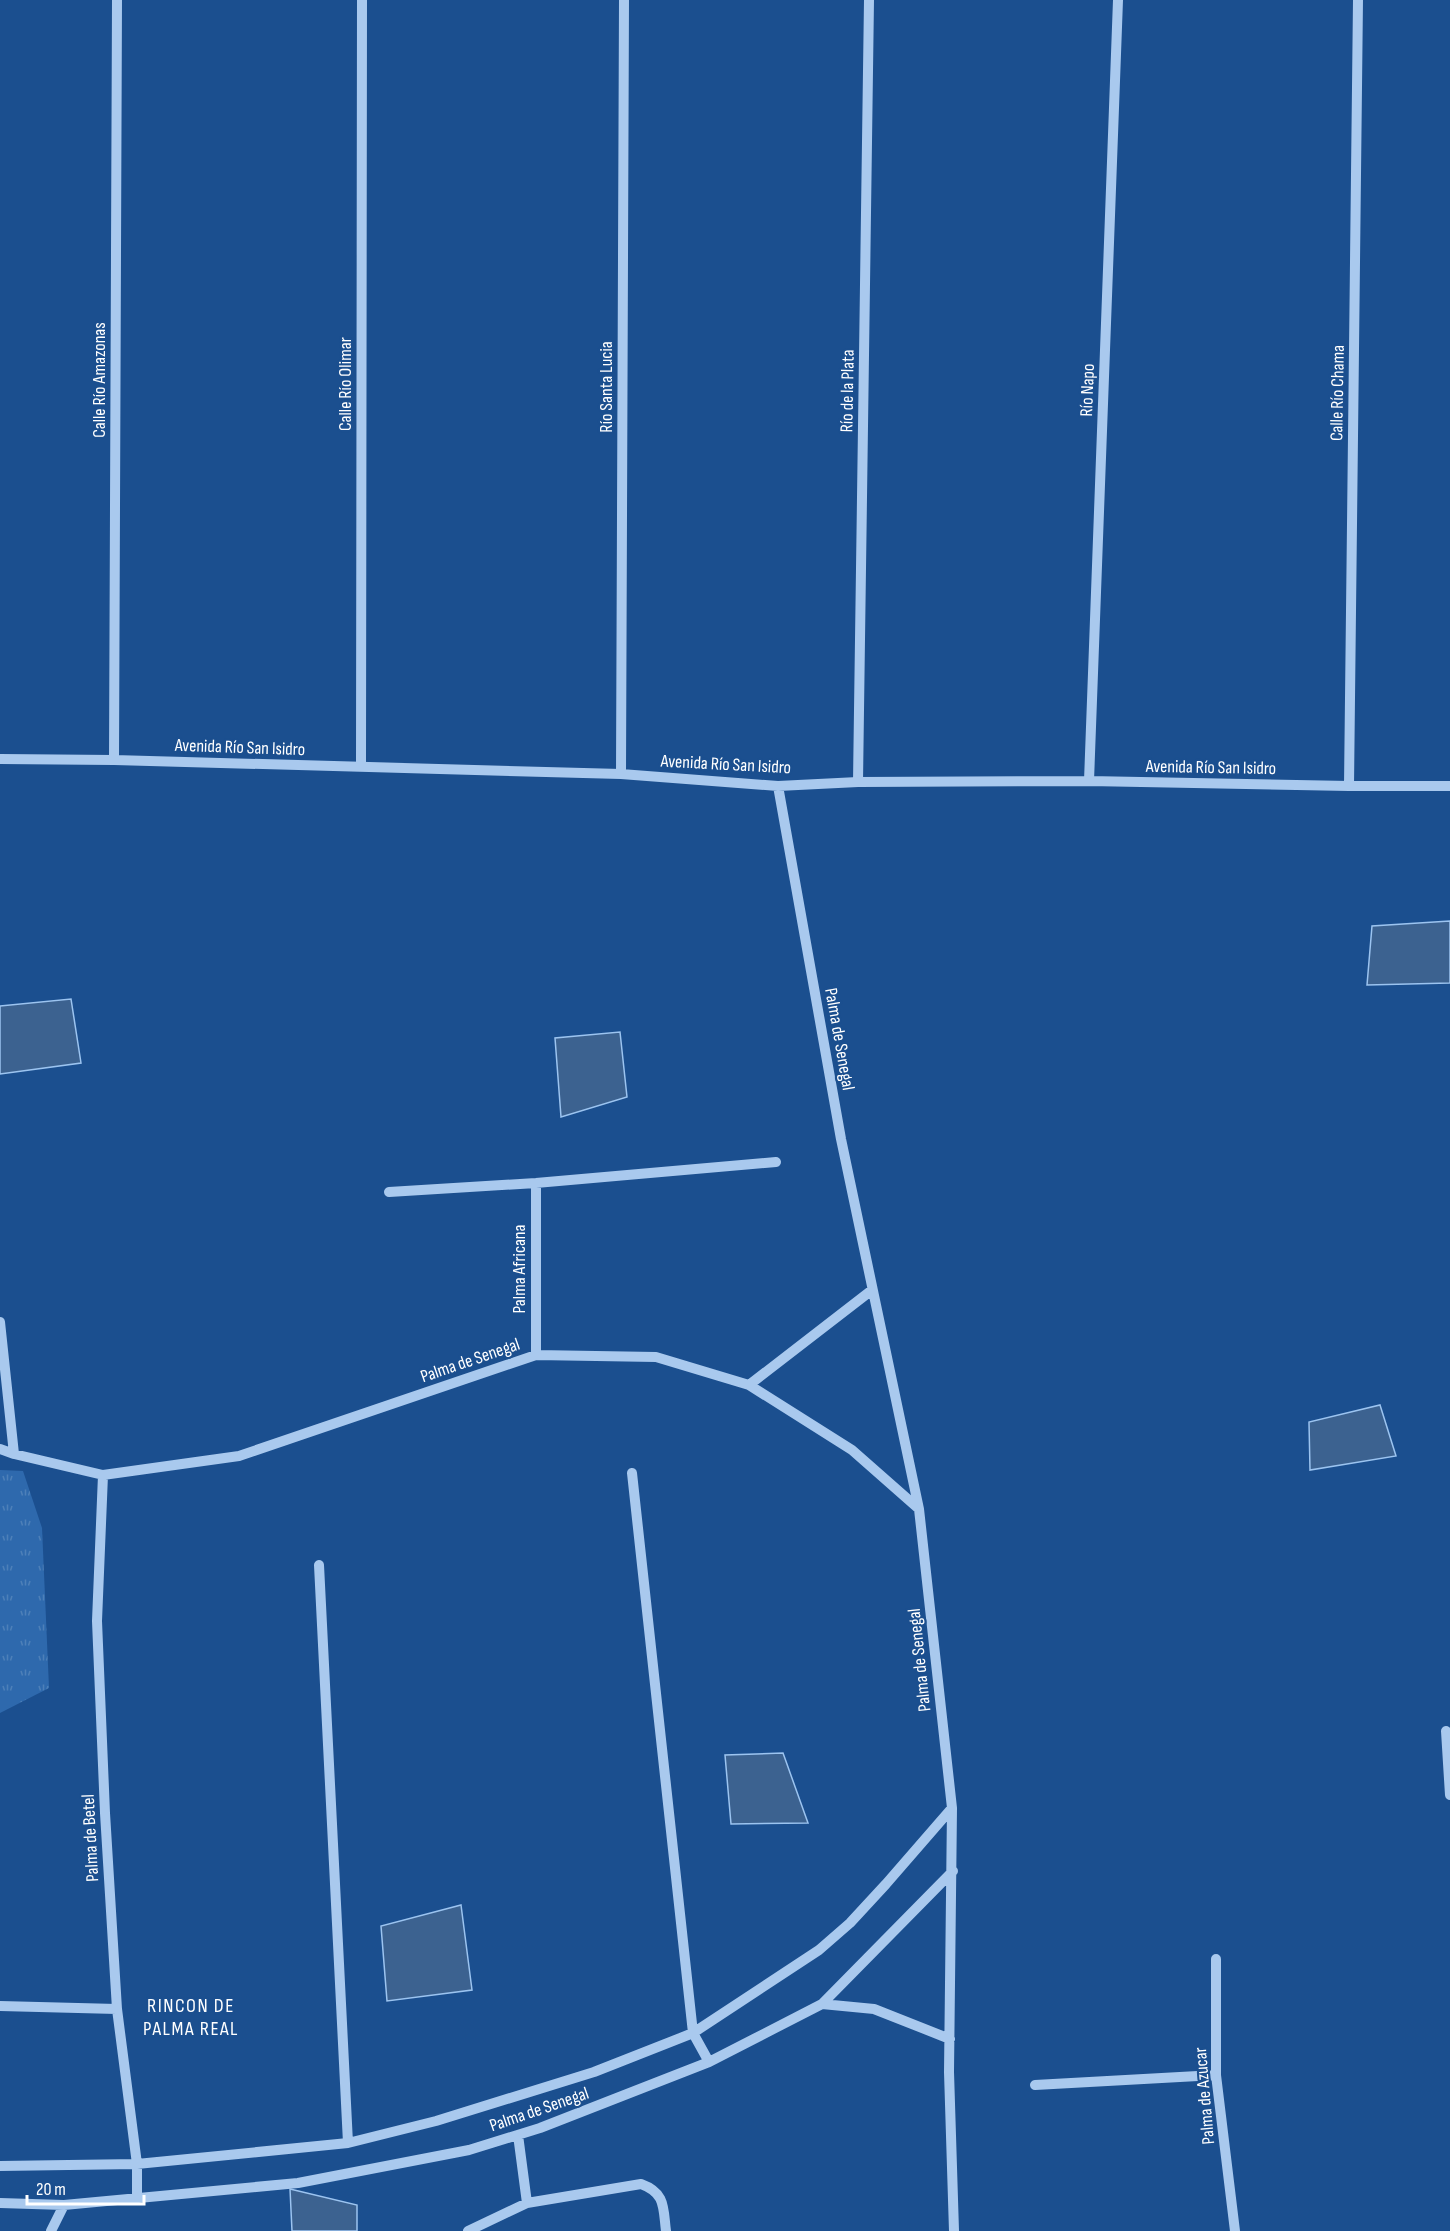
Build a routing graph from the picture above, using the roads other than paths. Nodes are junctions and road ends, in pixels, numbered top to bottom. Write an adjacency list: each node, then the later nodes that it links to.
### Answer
1 (117, 0): 8 (street, Calle Río Amazonas)
2 (362, 0): 9 (street, Calle Río Olimar)
3 (624, 0): 10 (street, Río Santa Lucia)
4 (869, 0): 12 (street, Río de la Plata)
5 (1118, 0): 11 (street, Río Napo)
6 (1358, 0): 14 (street, Calle Río Chama)
7 (0, 759): 8 (street, Avenida Río San Isidro)
8 (114, 760): 9 (street, Avenida Río San Isidro)
9 (361, 767): 10 (street, Avenida Río San Isidro)
10 (621, 774): 13 (street, Avenida Río San Isidro)
11 (1089, 781): 12 (street, Avenida Río San Isidro); 14 (street, Avenida Río San Isidro)
12 (858, 782): 13 (street, Avenida Río San Isidro)
13 (778, 786): 19 (street, Palma de Senegal)
14 (1349, 786): 15 (street, Avenida Río San Isidro)
15 (1450, 786)
16 (776, 1162): 17 (street)
17 (536, 1183): 18 (street); 21 (street, Palma Africana)
18 (388, 1192)
19 (872, 1290): 22 (street); 27 (street, Palma de Senegal)
20 (0, 1322): 24 (street)
21 (536, 1355): 22 (street, Palma de Senegal); 26 (street, Palma de Senegal)
22 (749, 1385): 27 (street, Palma de Senegal)
23 (0, 1449): 24 (street, Palma de Senegal)
24 (14, 1454): 26 (street, Palma de Senegal)
25 (632, 1473): 37 (street)
26 (103, 1475): 36 (street, Palma de Betel)
27 (919, 1509): 31 (street, Palma de Senegal)
28 (319, 1564): 43 (street)
29 (1446, 1731): 30 (street)
30 (1450, 1795)
31 (952, 1808): 32 (street, Palma de Senegal); 37 (street, Palma de Senegal)
32 (953, 1871): 34 (street, Palma de Senegal); 38 (street)
33 (1216, 1959): 40 (street, Palma de Azucar)
34 (822, 2004): 38 (street); 39 (street, Palma de Senegal)
35 (0, 2007): 36 (street)
36 (117, 2009): 44 (street, Palma de Betel)
37 (693, 2033): 39 (street); 43 (street, Palma de Senegal)
38 (950, 2039): 53 (street)
39 (709, 2062): 42 (street, Palma de Senegal)
40 (1216, 2075): 41 (street); 54 (street, Palma de Azucar)
41 (1035, 2085)
42 (518, 2135): 46 (street, Palma de Senegal); 48 (street)
43 (348, 2143): 44 (street, Palma de Senegal)
44 (137, 2164): 45 (street, Palma de Senegal); 46 (street, Palma de Betel)
45 (0, 2166)
46 (137, 2198): 49 (street, Palma de Senegal)
47 (0, 2203): 49 (street, Palma de Senegal)
48 (527, 2203): 51 (street); 52 (street)
49 (64, 2205): 50 (street)
50 (51, 2231)
51 (468, 2231)
52 (666, 2231)
53 (954, 2231)
54 (1235, 2231)

